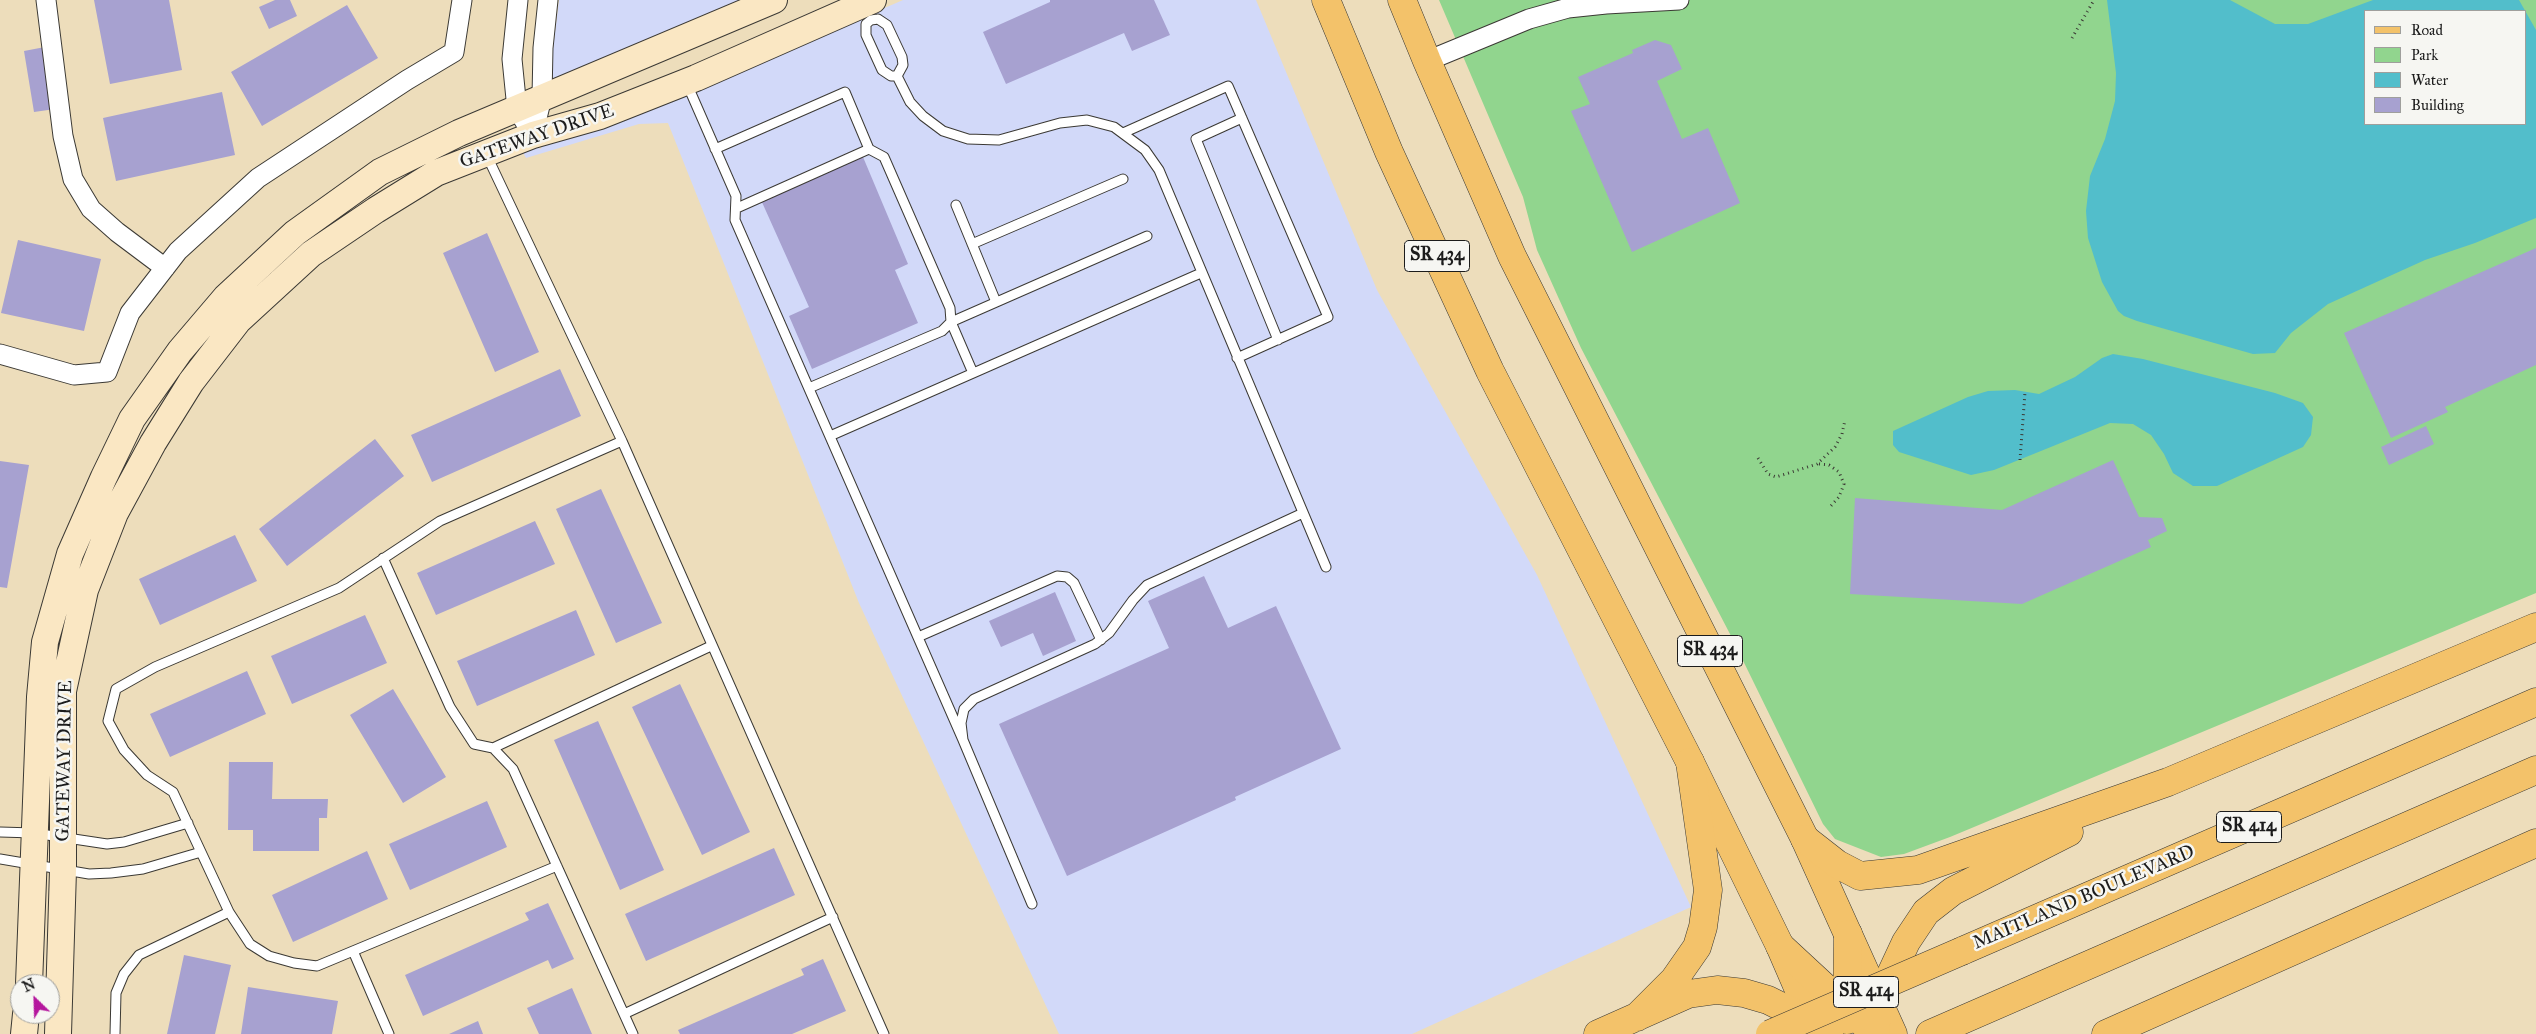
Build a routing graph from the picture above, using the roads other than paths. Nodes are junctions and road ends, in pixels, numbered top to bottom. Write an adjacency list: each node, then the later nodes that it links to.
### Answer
1 (46, 0): 26 (street)
2 (462, 0): 26 (street)
3 (518, 0): 14 (street)
4 (548, 0): 13 (street)
5 (774, 0): 13 (street, GATEWAY DRIVE)
6 (1326, 0): 47 (main road, SR 434)
7 (1402, 0): 10 (main road, SR 434)
8 (1678, 0): 10 (street)
9 (872, 7): 11 (lane); 11 (lane); 12 (street, GATEWAY DRIVE)
10 (1426, 61): 54 (main road, SR 434)
11 (897, 76): 16 (lane)
12 (686, 82): 17 (street, GATEWAY DRIVE); 18 (lane)
13 (542, 97): 14 (street, GATEWAY DRIVE); 17 (street)
14 (517, 109): 17 (street); 52 (street, GATEWAY DRIVE)
15 (1242, 118): 16 (lane); 30 (lane); 30 (lane)
16 (1123, 133): 27 (lane)
17 (533, 135): 20 (street, GATEWAY DRIVE)
18 (716, 149): 19 (lane); 23 (lane)
19 (869, 149): 23 (lane); 29 (lane)
20 (486, 153): 36 (lane); 53 (street, GATEWAY DRIVE)
21 (1123, 178): 25 (lane)
22 (956, 205): 25 (lane)
23 (737, 208): 34 (lane)
24 (1147, 236): 28 (lane)
25 (972, 244): 28 (lane)
26 (165, 268): 31 (street)
27 (1201, 273): 32 (lane); 33 (lane)
28 (996, 302): 29 (lane)
29 (951, 322): 33 (lane); 34 (lane)
30 (1278, 340): 32 (lane)
31 (0, 354)
32 (1237, 358): 37 (lane)
33 (973, 373): 35 (lane)
34 (809, 388): 35 (lane)
35 (830, 436): 41 (lane)
36 (622, 441): 38 (lane); 43 (lane)
37 (1303, 513): 39 (lane); 42 (lane)
38 (383, 558): 46 (lane); 50 (lane)
39 (1326, 567)
40 (2536, 627): 49 (main road)
41 (918, 638): 42 (lane); 45 (lane)
42 (1101, 640): 45 (lane)
43 (711, 646): 46 (lane); 63 (lane)
44 (2536, 702): 79 (main road, MAITLAND BOULEVARD / SR 414, bridge)
45 (963, 740): 61 (lane)
46 (493, 748): 59 (lane)
47 (1690, 762): 65 (main road, SR 434); 70 (main road)
48 (2536, 770): 82 (main road)
49 (2168, 782): 54 (main road); 68 (main road)
50 (188, 824): 53 (lane); 56 (lane)
51 (0, 832): 52 (lane)
52 (34, 833): 53 (lane); 58 (street, GATEWAY DRIVE)
53 (63, 838): 60 (street, GATEWAY DRIVE)
54 (1805, 839): 64 (main road, SR 434)
55 (2536, 843): 83 (main road)
56 (201, 852): 60 (lane); 62 (lane)
57 (0, 859): 58 (lane)
58 (32, 865): 60 (lane); 67 (street, GATEWAY DRIVE)
59 (557, 866): 66 (lane); 69 (lane)
60 (63, 870): 73 (street, GATEWAY DRIVE)
61 (1032, 904)
62 (229, 912): 66 (lane); 74 (lane)
63 (833, 917): 69 (lane); 77 (lane)
64 (1848, 934): 68 (main road, SR 434); 71 (main road)
65 (1780, 946): 71 (main road); 72 (main road, SR 434)
66 (352, 952): 75 (lane)
67 (29, 974)
68 (1878, 1002): 80 (main road); 81 (main road, SR 434)
69 (624, 1014): 76 (lane)
70 (1637, 1018): 72 (main road); 78 (main road)
71 (1846, 1022): 80 (main road)
72 (1820, 1030)
73 (58, 1034)
74 (115, 1034)
75 (389, 1034)
76 (633, 1034)
77 (884, 1034)
78 (1598, 1034)
79 (1770, 1034)
80 (1875, 1034)
81 (1893, 1034)
82 (1930, 1034)
83 (2106, 1034)

